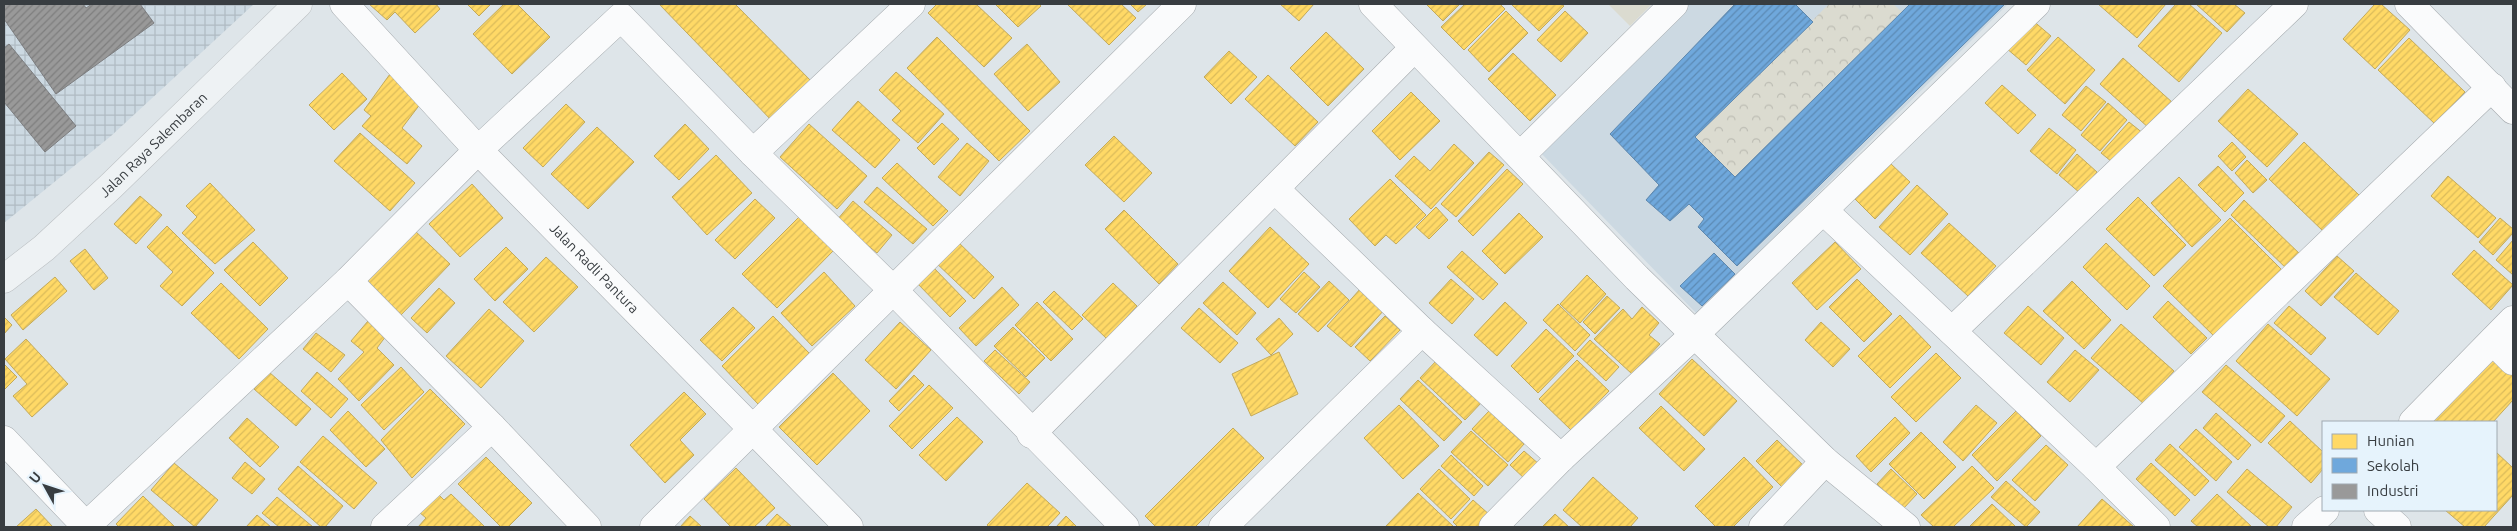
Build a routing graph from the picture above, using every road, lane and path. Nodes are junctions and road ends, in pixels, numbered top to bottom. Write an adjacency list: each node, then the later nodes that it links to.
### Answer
1 (298, 4): 19 (main road, Jalan Raya Salembaran)
2 (344, 4): 14 (street, Jalan Radli Pantura)
3 (911, 4): 15 (street)
4 (1182, 4): 21 (street)
5 (1373, 4): 11 (street)
6 (1674, 4): 16 (street)
7 (2036, 4): 18 (street)
8 (2294, 4): 24 (street)
9 (2409, 4): 12 (street)
10 (628, 10): 14 (street); 15 (street)
11 (1414, 48): 16 (street); 17 (street)
12 (2492, 87): 13 (street); 35 (street)
13 (2513, 110)
14 (478, 150): 20 (street); 30 (street, Jalan Radli Pantura)
15 (753, 153): 21 (street)
16 (1520, 156): 25 (street)
17 (1276, 190): 23 (street); 31 (street)
18 (1824, 210): 24 (street); 25 (street)
19 (4, 279)
20 (348, 281): 29 (street); 38 (street)
21 (894, 291): 30 (street); 31 (street)
22 (2513, 320): 26 (street)
23 (1422, 331): 33 (street); 44 (street)
24 (1952, 331): 35 (street)
25 (1695, 334): 33 (street); 34 (street)
26 (2493, 341): 27 (street); 28 (street)
27 (2513, 361)
28 (2414, 421)
29 (492, 427): 39 (street); 40 (street)
30 (753, 431): 41 (street); 42 (street, Jalan Radli Pantura)
31 (1031, 434): 43 (street)
32 (4, 440): 38 (street)
33 (1561, 458): 45 (street)
34 (1825, 461): 46 (street); 47 (street)
35 (2096, 467): 48 (street)
36 (2324, 511): 49 (street)
37 (2379, 511): 50 (street)
38 (87, 527)
39 (385, 527)
40 (587, 527)
41 (654, 527)
42 (849, 527)
43 (1125, 527)
44 (1223, 527)
45 (1493, 527)
46 (1763, 527)
47 (1906, 527)
48 (2156, 527)
49 (2306, 527)
50 (2396, 527)

